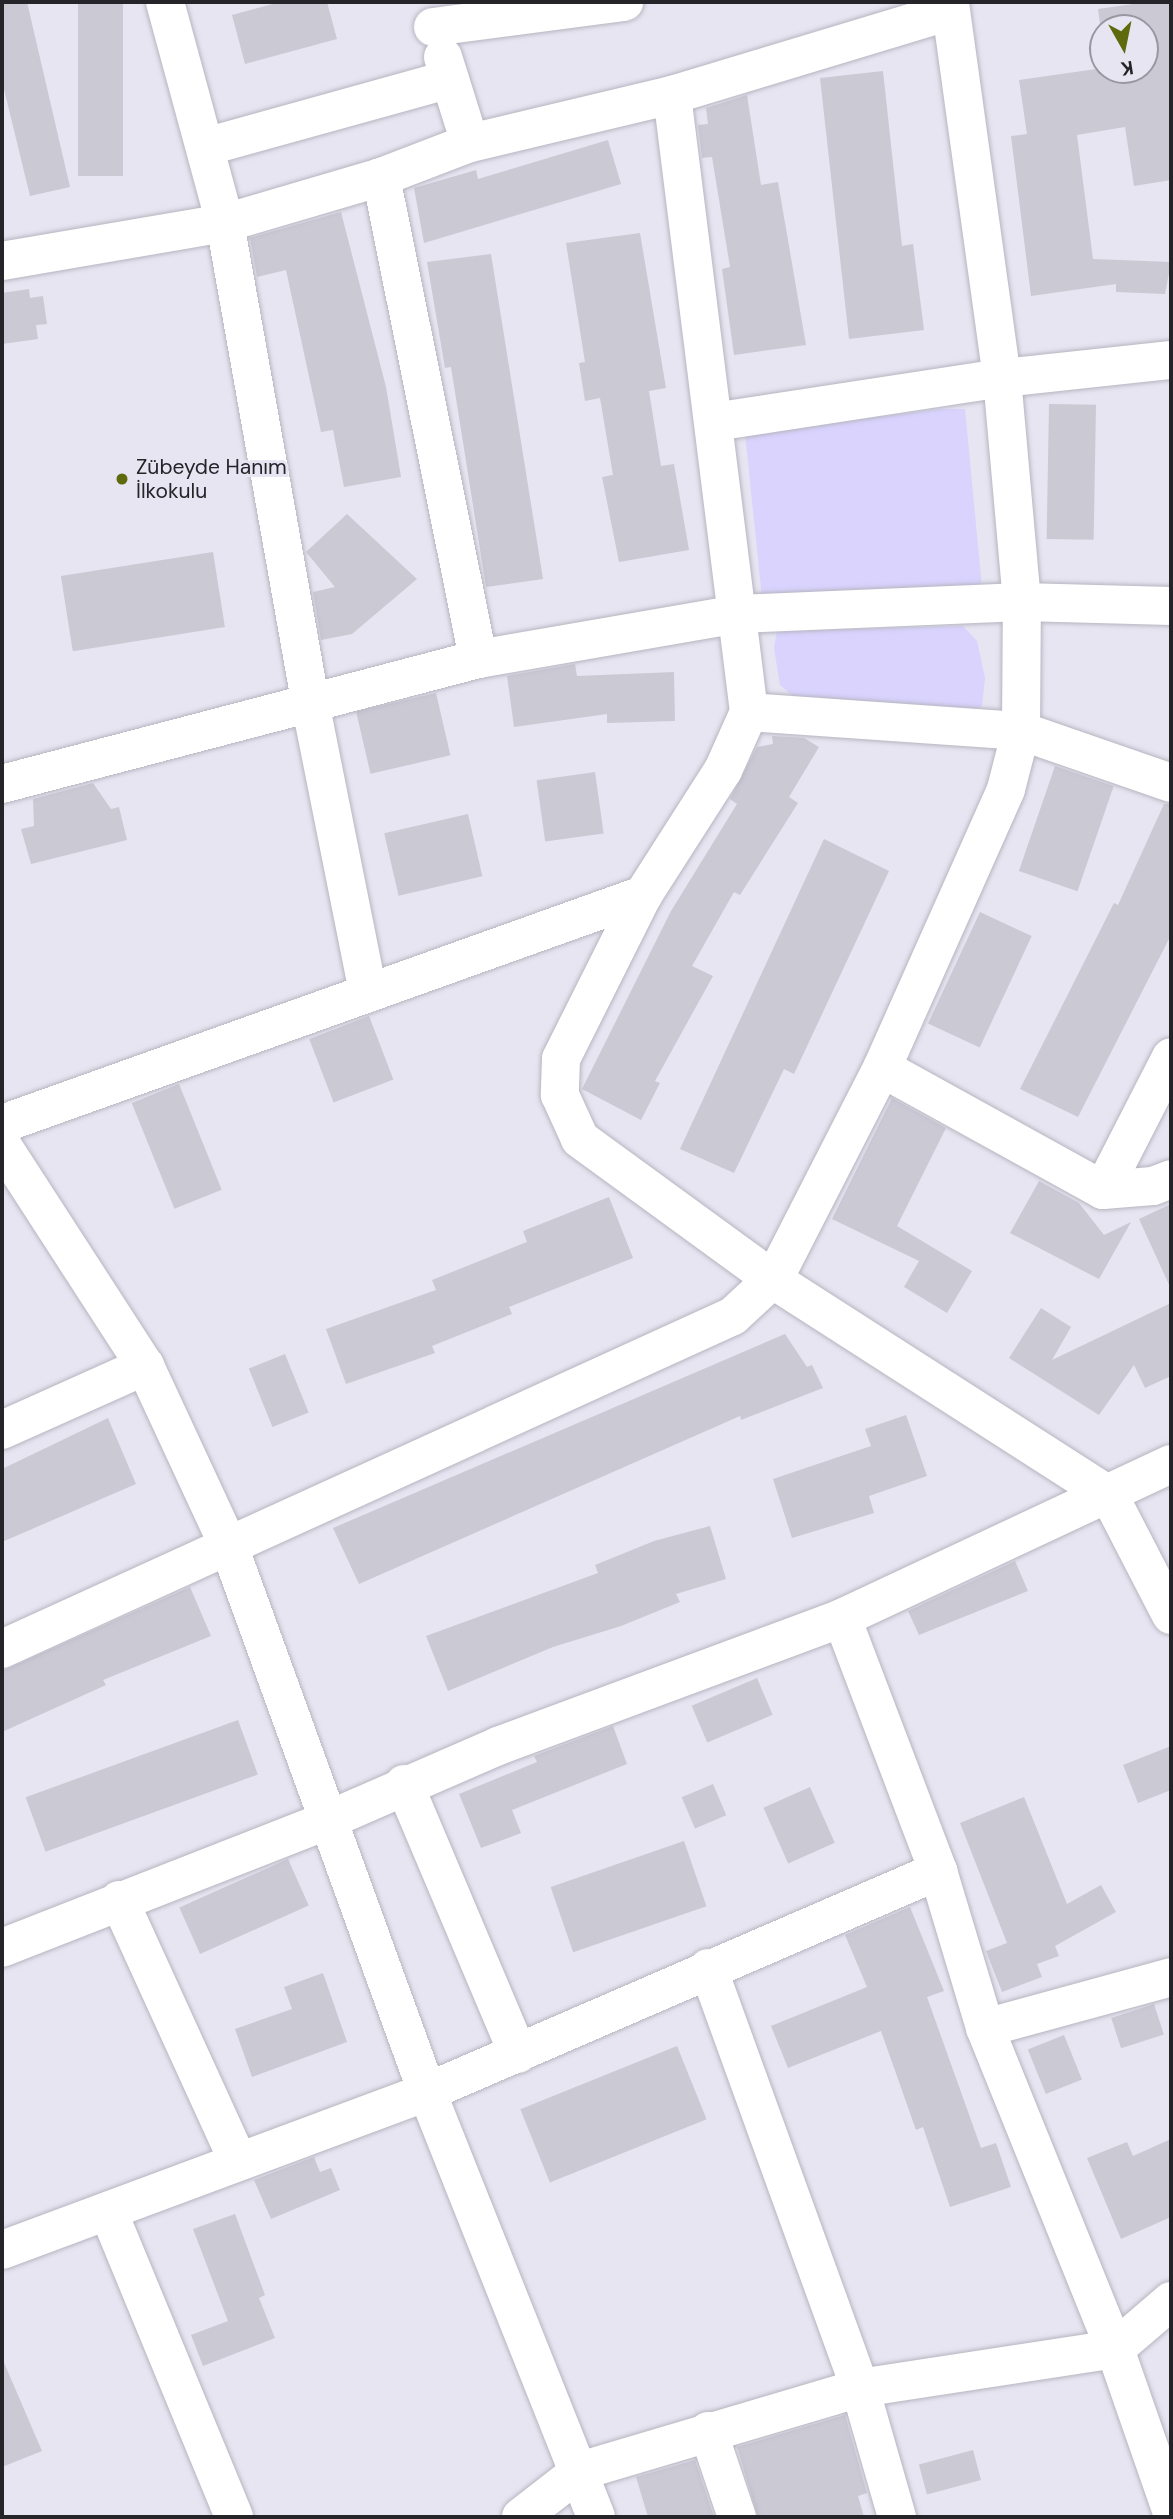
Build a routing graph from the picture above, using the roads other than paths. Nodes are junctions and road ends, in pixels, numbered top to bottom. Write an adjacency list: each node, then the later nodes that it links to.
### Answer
1 (165, 2): 8 (street)
2 (624, 2): 4 (street)
3 (951, 6): 6 (street); 13 (street)
4 (429, 14): 5 (street)
5 (450, 79): 7 (street); 8 (street)
6 (672, 95): 7 (street); 14 (street)
7 (470, 143): 9 (street)
8 (205, 147): 10 (street)
9 (381, 177): 10 (street); 18 (street)
10 (225, 223): 11 (street); 19 (street)
11 (2, 261)
12 (1171, 360): 13 (street)
13 (1002, 378): 14 (street); 15 (street)
14 (715, 422): 17 (street)
15 (1022, 602): 16 (street); 17 (street); 21 (street)
16 (1171, 606)
17 (738, 614): 18 (street); 20 (street)
18 (478, 659): 19 (street)
19 (310, 702): 23 (street); 25 (street)
20 (749, 712): 21 (street); 24 (street)
21 (1021, 731): 22 (street); 27 (street)
22 (1171, 783)
23 (2, 784)
24 (643, 895): 25 (street); 32 (street)
25 (368, 993): 28 (street)
26 (1171, 1057): 31 (street)
27 (882, 1068): 31 (street); 32 (street)
28 (2, 1124)
29 (2, 1145): 33 (street)
30 (1171, 1179): 31 (street)
31 (1103, 1190)
32 (772, 1279): 36 (street); 37 (street)
33 (145, 1366): 34 (street); 37 (street)
34 (2, 1430)
35 (1171, 1464): 36 (street)
36 (1109, 1495): 38 (street); 39 (street)
37 (230, 1549): 40 (street); 42 (street)
38 (1171, 1615)
39 (842, 1618): 41 (street); 43 (street)
40 (2, 1649)
41 (404, 1784): 42 (street); 49 (street)
42 (328, 1820): 44 (street); 50 (street)
43 (938, 1871): 46 (street); 48 (street)
44 (119, 1900): 45 (street); 51 (street)
45 (2, 1948)
46 (708, 1968): 49 (street); 56 (street)
47 (1171, 1978): 48 (street)
48 (985, 2028): 55 (street)
49 (518, 2054): 50 (street)
50 (427, 2092): 51 (street); 58 (street)
51 (238, 2161): 52 (street)
52 (108, 2211): 53 (street); 60 (street)
53 (2, 2249)
54 (1171, 2301): 55 (street)
55 (1115, 2349): 56 (street); 59 (street)
56 (860, 2388): 57 (street); 64 (street)
57 (708, 2431): 58 (street); 63 (street)
58 (580, 2471): 61 (street); 62 (street)
59 (1171, 2510)
60 (233, 2517)
61 (521, 2517)
62 (596, 2517)
63 (737, 2517)
64 (897, 2517)

